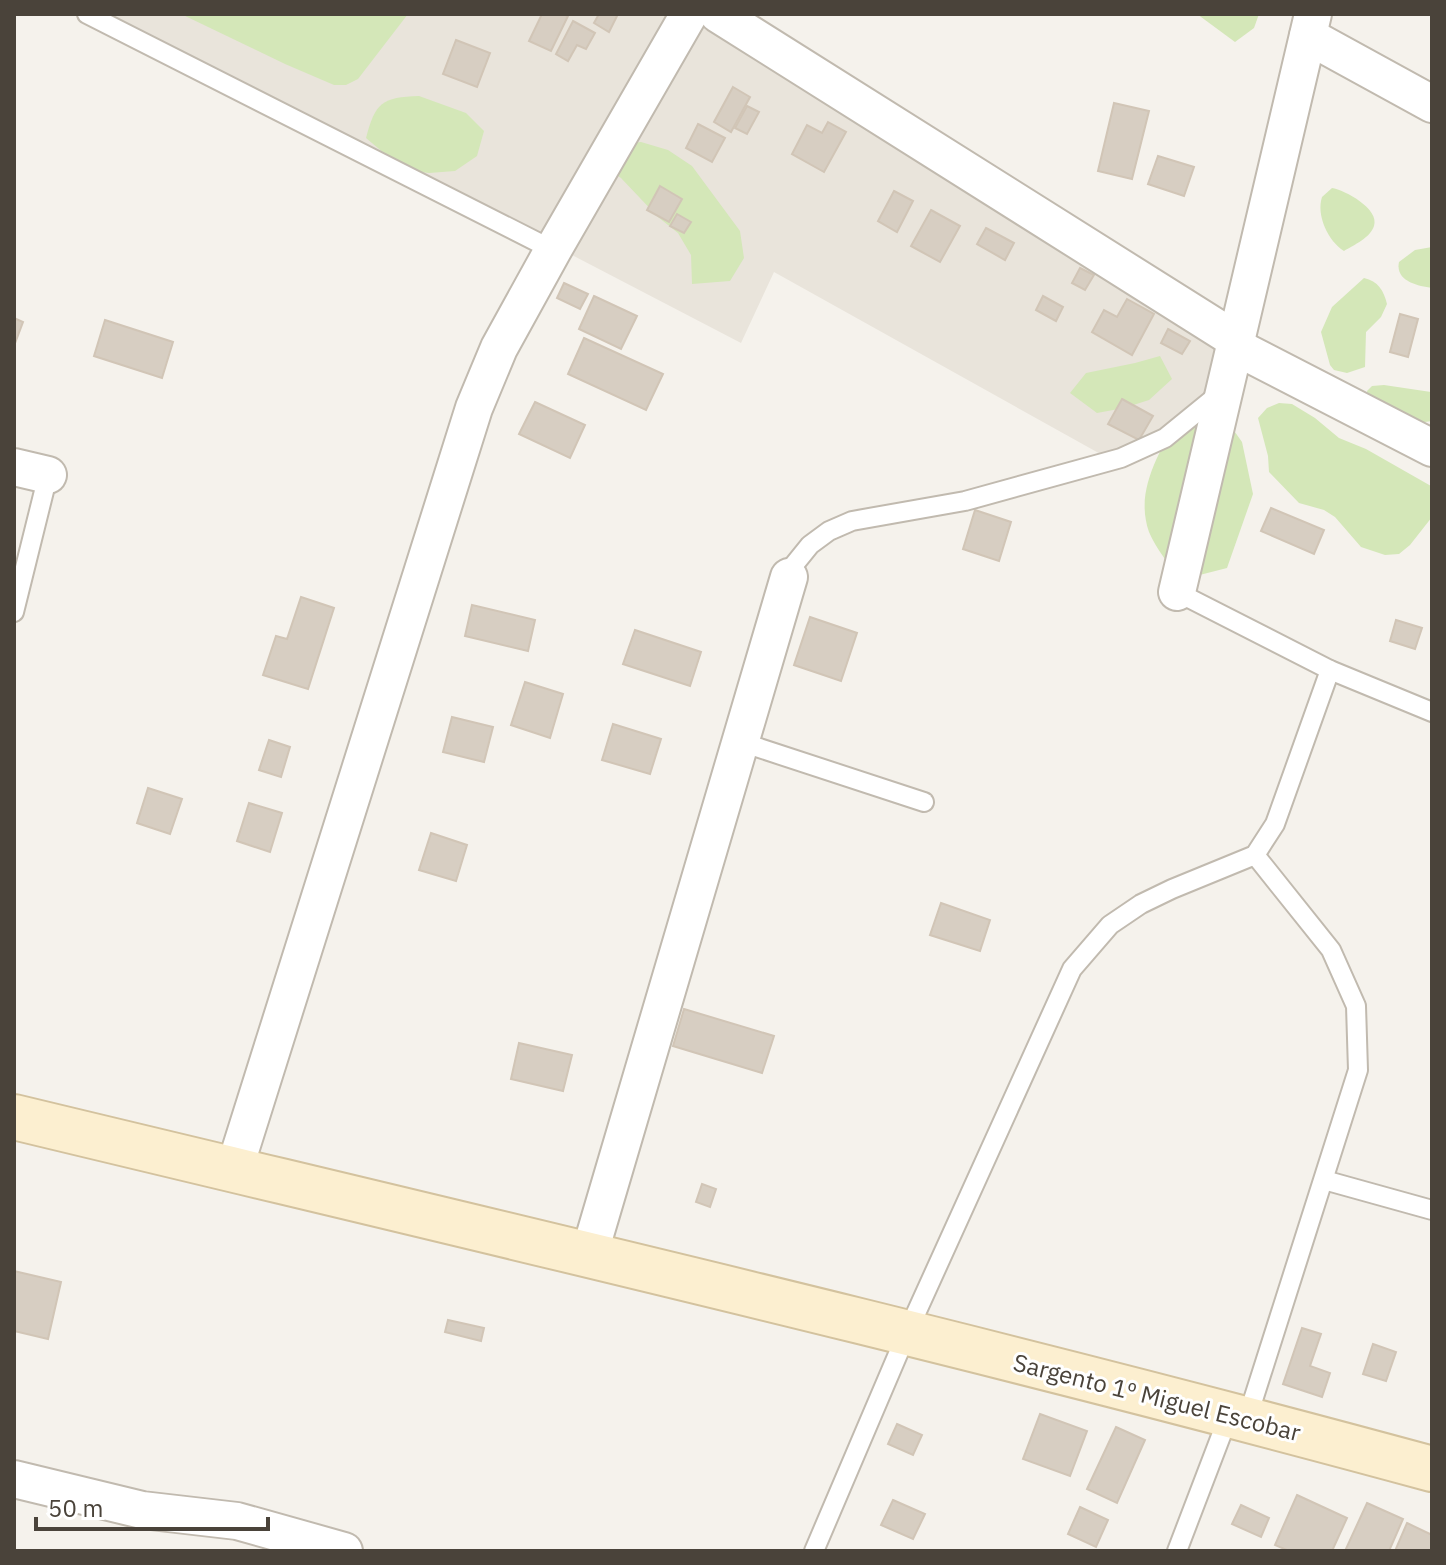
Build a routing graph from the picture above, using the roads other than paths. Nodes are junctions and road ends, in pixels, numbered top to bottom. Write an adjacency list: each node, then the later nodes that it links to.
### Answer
1 (87, 14): 6 (lane)
2 (689, 14): 6 (street)
3 (718, 14): 7 (street)
4 (1310, 25): 5 (street); 7 (street)
5 (1432, 104)
6 (553, 250): 21 (street)
7 (1235, 343): 8 (street); 9 (street)
8 (1224, 390): 12 (lane); 13 (street)
9 (1432, 448)
10 (14, 467): 11 (street)
11 (48, 475): 14 (lane)
12 (789, 577): 17 (street)
13 (1177, 592): 15 (lane)
14 (14, 612)
15 (1330, 670): 16 (lane); 19 (lane)
16 (1432, 712)
17 (741, 742): 18 (lane); 24 (street)
18 (924, 802)
19 (1255, 855): 22 (lane); 25 (lane)
20 (14, 1117): 21 (street, Sargento 1º Miguel Escobar)
21 (234, 1170): 24 (street, Sargento 1º Miguel Escobar)
22 (1324, 1180): 23 (lane); 26 (lane)
23 (1432, 1210)
24 (589, 1255): 25 (street, Sargento 1º Miguel Escobar)
25 (895, 1329): 26 (street, Sargento 1º Miguel Escobar); 31 (lane)
26 (1238, 1417): 27 (street, Sargento 1º Miguel Escobar); 32 (lane)
27 (1432, 1469)
28 (14, 1479): 29 (street)
29 (232, 1536): 30 (street)
30 (344, 1551)
31 (814, 1551)
32 (1177, 1551)

